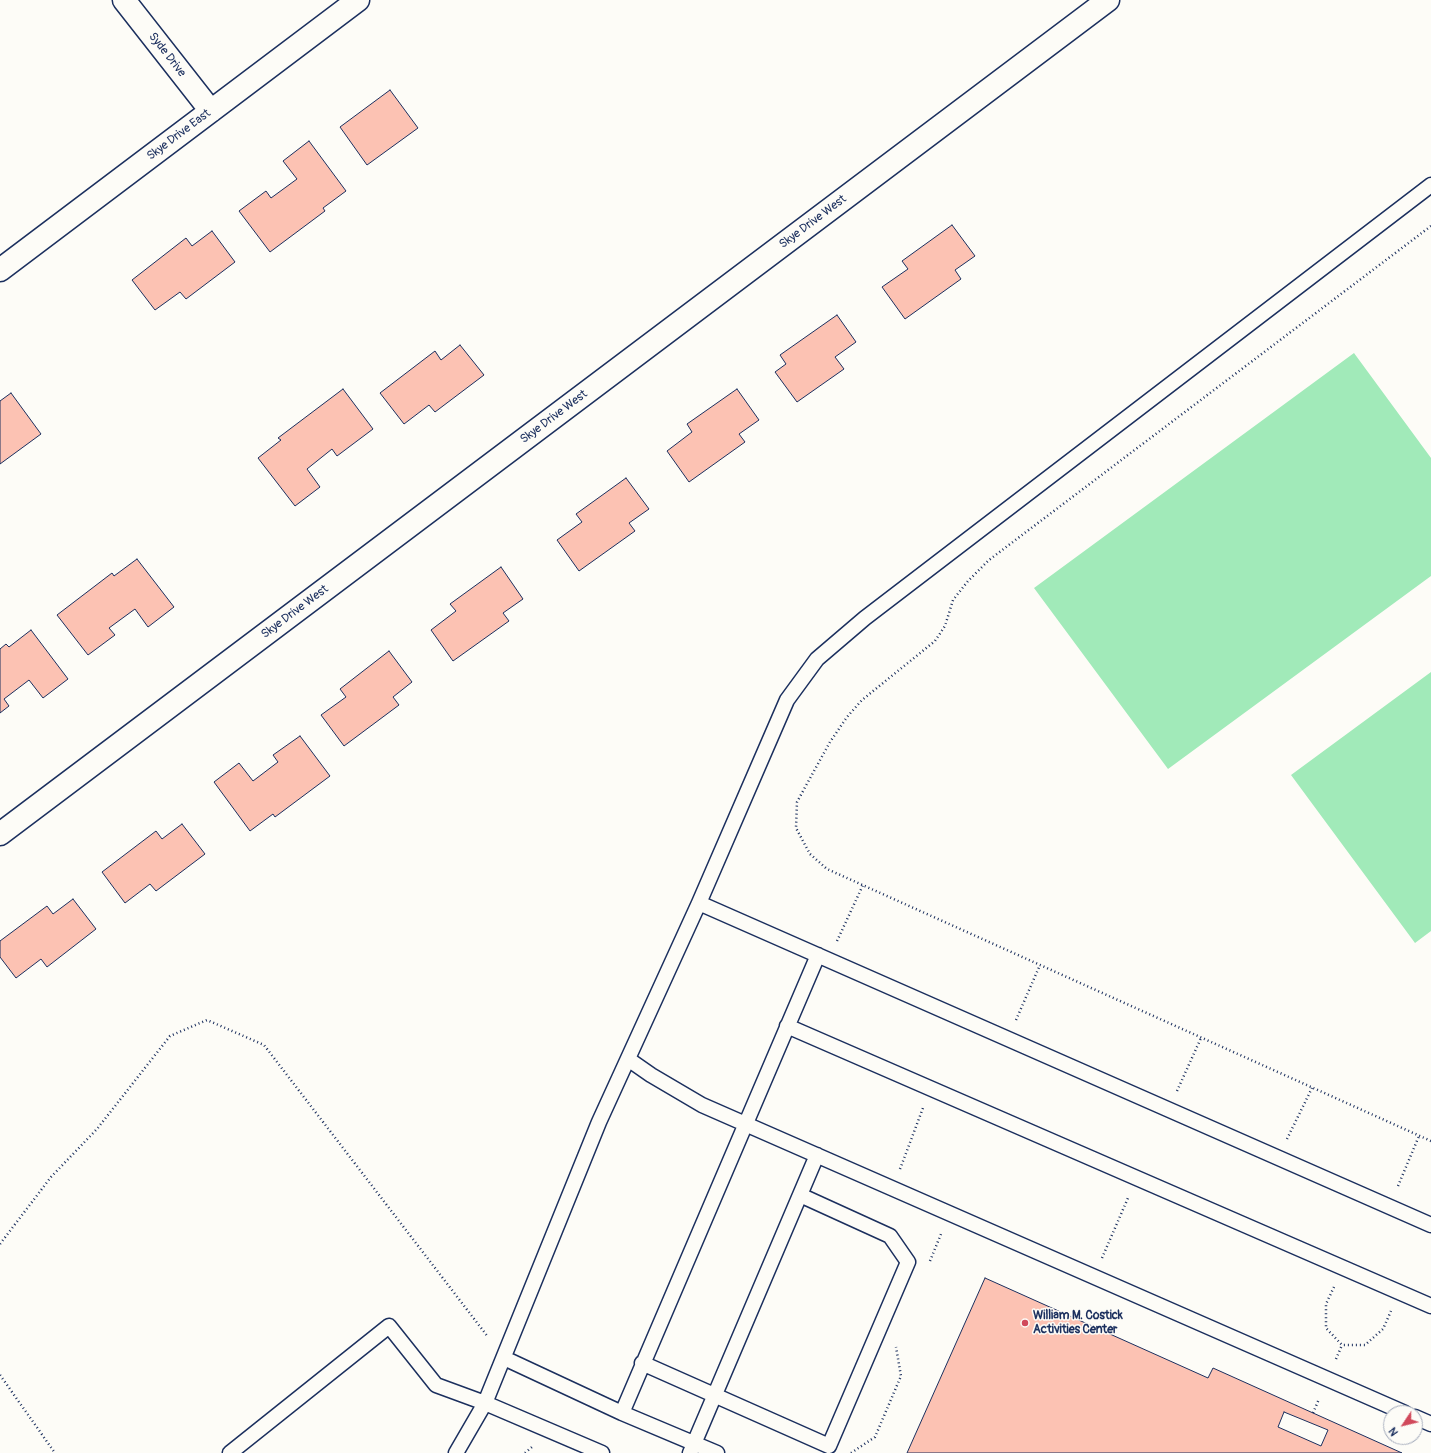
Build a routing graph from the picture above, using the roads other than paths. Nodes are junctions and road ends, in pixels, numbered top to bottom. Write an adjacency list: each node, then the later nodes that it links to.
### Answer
1 (124, 0): 4 (street, Syde Drive)
2 (358, 0): 4 (street, Skye Drive East)
3 (1108, 0): 7 (street, Skye Drive West)
4 (211, 111): 6 (street, Skye Drive East)
5 (1431, 185): 8 (lane)
6 (0, 270)
7 (0, 834)
8 (699, 903): 9 (lane); 11 (lane)
9 (824, 957): 10 (lane); 15 (lane)
10 (787, 1026): 12 (lane); 16 (lane)
11 (628, 1059): 12 (lane); 17 (lane)
12 (746, 1123): 13 (lane); 18 (lane)
13 (818, 1155): 14 (lane); 21 (lane)
14 (800, 1195): 19 (lane); 19 (lane)
15 (1431, 1226)
16 (1431, 1306)
17 (504, 1358): 20 (lane); 22 (lane)
18 (642, 1363): 19 (lane); 22 (lane)
19 (715, 1396): 23 (lane)
20 (485, 1403): 24 (lane); 25 (lane); 26 (lane)
21 (1387, 1405)
22 (622, 1413): 23 (lane)
23 (692, 1448): 27 (lane)
24 (230, 1453)
25 (456, 1453)
26 (602, 1453)
27 (717, 1453)

